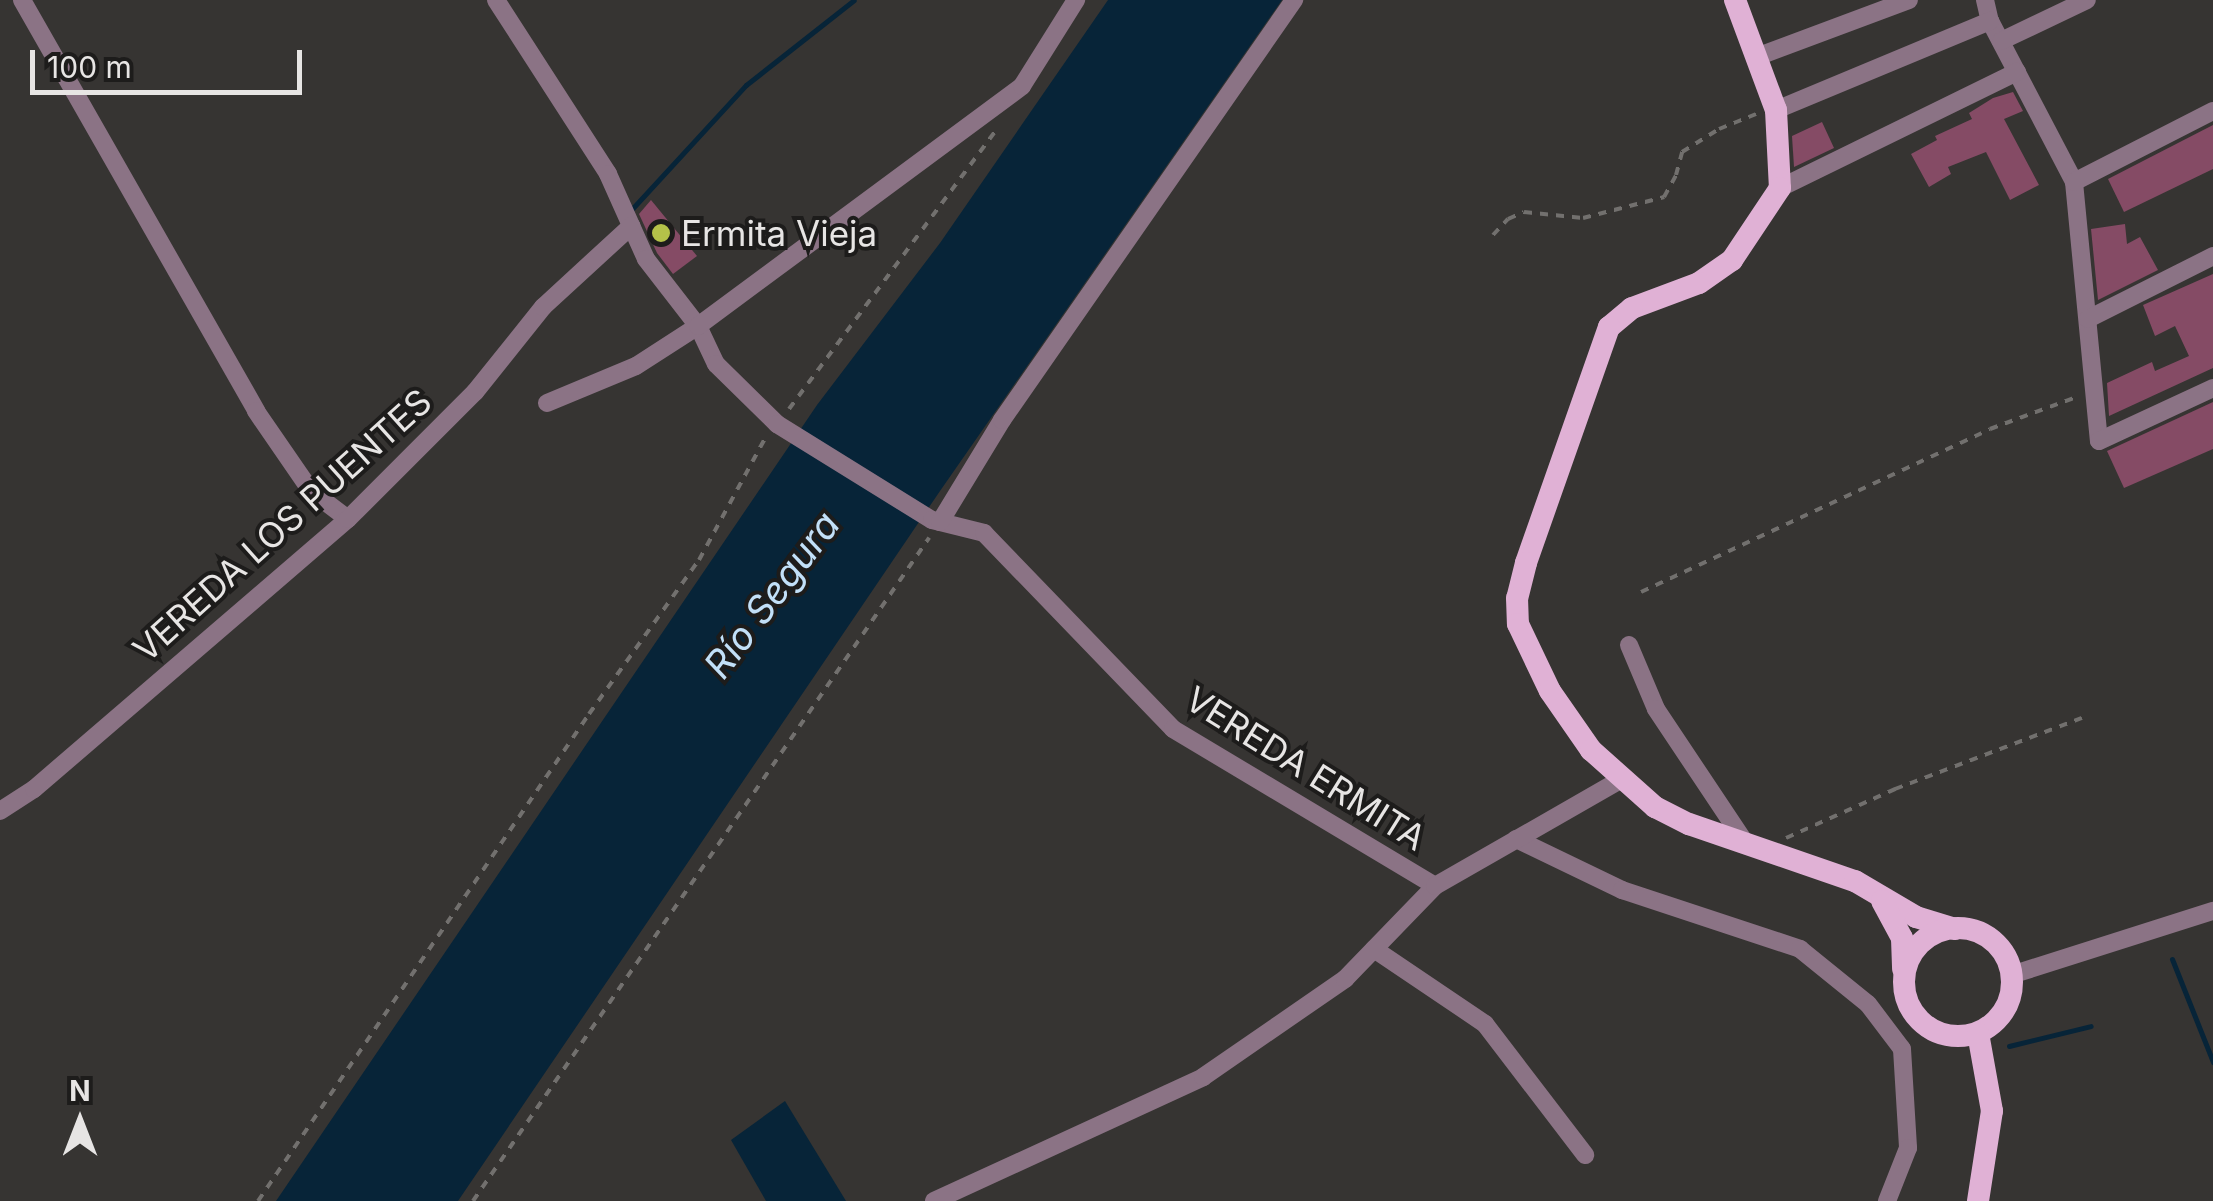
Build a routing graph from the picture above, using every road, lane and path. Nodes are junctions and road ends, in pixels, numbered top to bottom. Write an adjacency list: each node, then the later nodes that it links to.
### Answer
1 (22, 0): 27 (street)
2 (496, 0): 18 (street, VEREDA ERMITA)
3 (1076, 0): 22 (street)
4 (1294, 0): 28 (street)
5 (1736, 0): 11 (main road)
6 (1910, 0): 11 (street)
7 (1985, 0): 9 (street)
8 (2087, 0): 10 (street)
9 (1990, 22): 10 (street); 13 (street)
10 (2002, 40): 12 (street)
11 (1759, 56): 13 (main road)
12 (2017, 72): 16 (street); 17 (street)
13 (1775, 108): 17 (main road); 19 (path)
14 (2213, 111): 16 (street)
15 (1004, 120): 26 (path)
16 (2074, 182): 21 (street)
17 (1780, 188): 32 (main road)
18 (632, 226): 22 (street, VEREDA ERMITA); 27 (street, VEREDA LOS PUENTES)
19 (1493, 236)
20 (2213, 256): 21 (street)
21 (2088, 320): 24 (street)
22 (698, 326): 25 (street); 26 (street, VEREDA ERMITA)
23 (2213, 388): 24 (street)
24 (2095, 392): 29 (path)
25 (547, 403)
26 (778, 424): 28 (street, VEREDA ERMITA); 46 (path)
27 (348, 520): 33 (street, VEREDA LOS PUENTES)
28 (936, 521): 37 (street, VEREDA ERMITA); 47 (path)
29 (1641, 592)
30 (1629, 645): 35 (street)
31 (2082, 718): 36 (path)
32 (1620, 780): 34 (street); 35 (main road)
33 (0, 812)
34 (1516, 839): 37 (street); 49 (street)
35 (1746, 844): 36 (main road)
36 (1776, 854): 38 (main road)
37 (1435, 886): 41 (street, VEREDA ERMITA)
38 (1877, 894): 40 (main road); 43 (main road)
39 (2213, 910): 42 (street)
40 (1955, 928): 42 (main road); 43 (main road)
41 (1374, 949): 45 (street); 48 (street, VEREDA ERMITA)
42 (2012, 974): 44 (main road)
43 (1904, 990): 44 (main road)
44 (1978, 1033): 50 (main road)
45 (1585, 1155)
46 (258, 1201)
47 (473, 1201)
48 (934, 1201)
49 (1888, 1201)
50 (1978, 1201)

